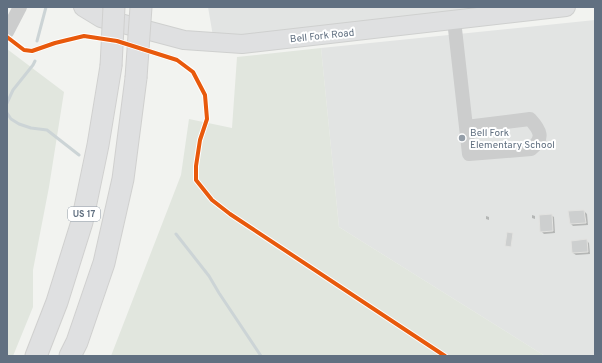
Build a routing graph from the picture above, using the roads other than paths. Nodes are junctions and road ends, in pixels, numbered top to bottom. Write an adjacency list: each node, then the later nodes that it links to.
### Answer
1 (20, 7): 7 (street)
2 (83, 7): 6 (main road, Bell Fork Road)
3 (114, 7): 9 (highway, US 17, bridge)
4 (142, 7): 10 (highway, US 17, bridge)
5 (566, 7): 6 (main road, Bell Fork Road)
6 (454, 20): 8 (street)
7 (7, 32)
8 (466, 126): 8 (street)
9 (36, 356)
10 (70, 356)

